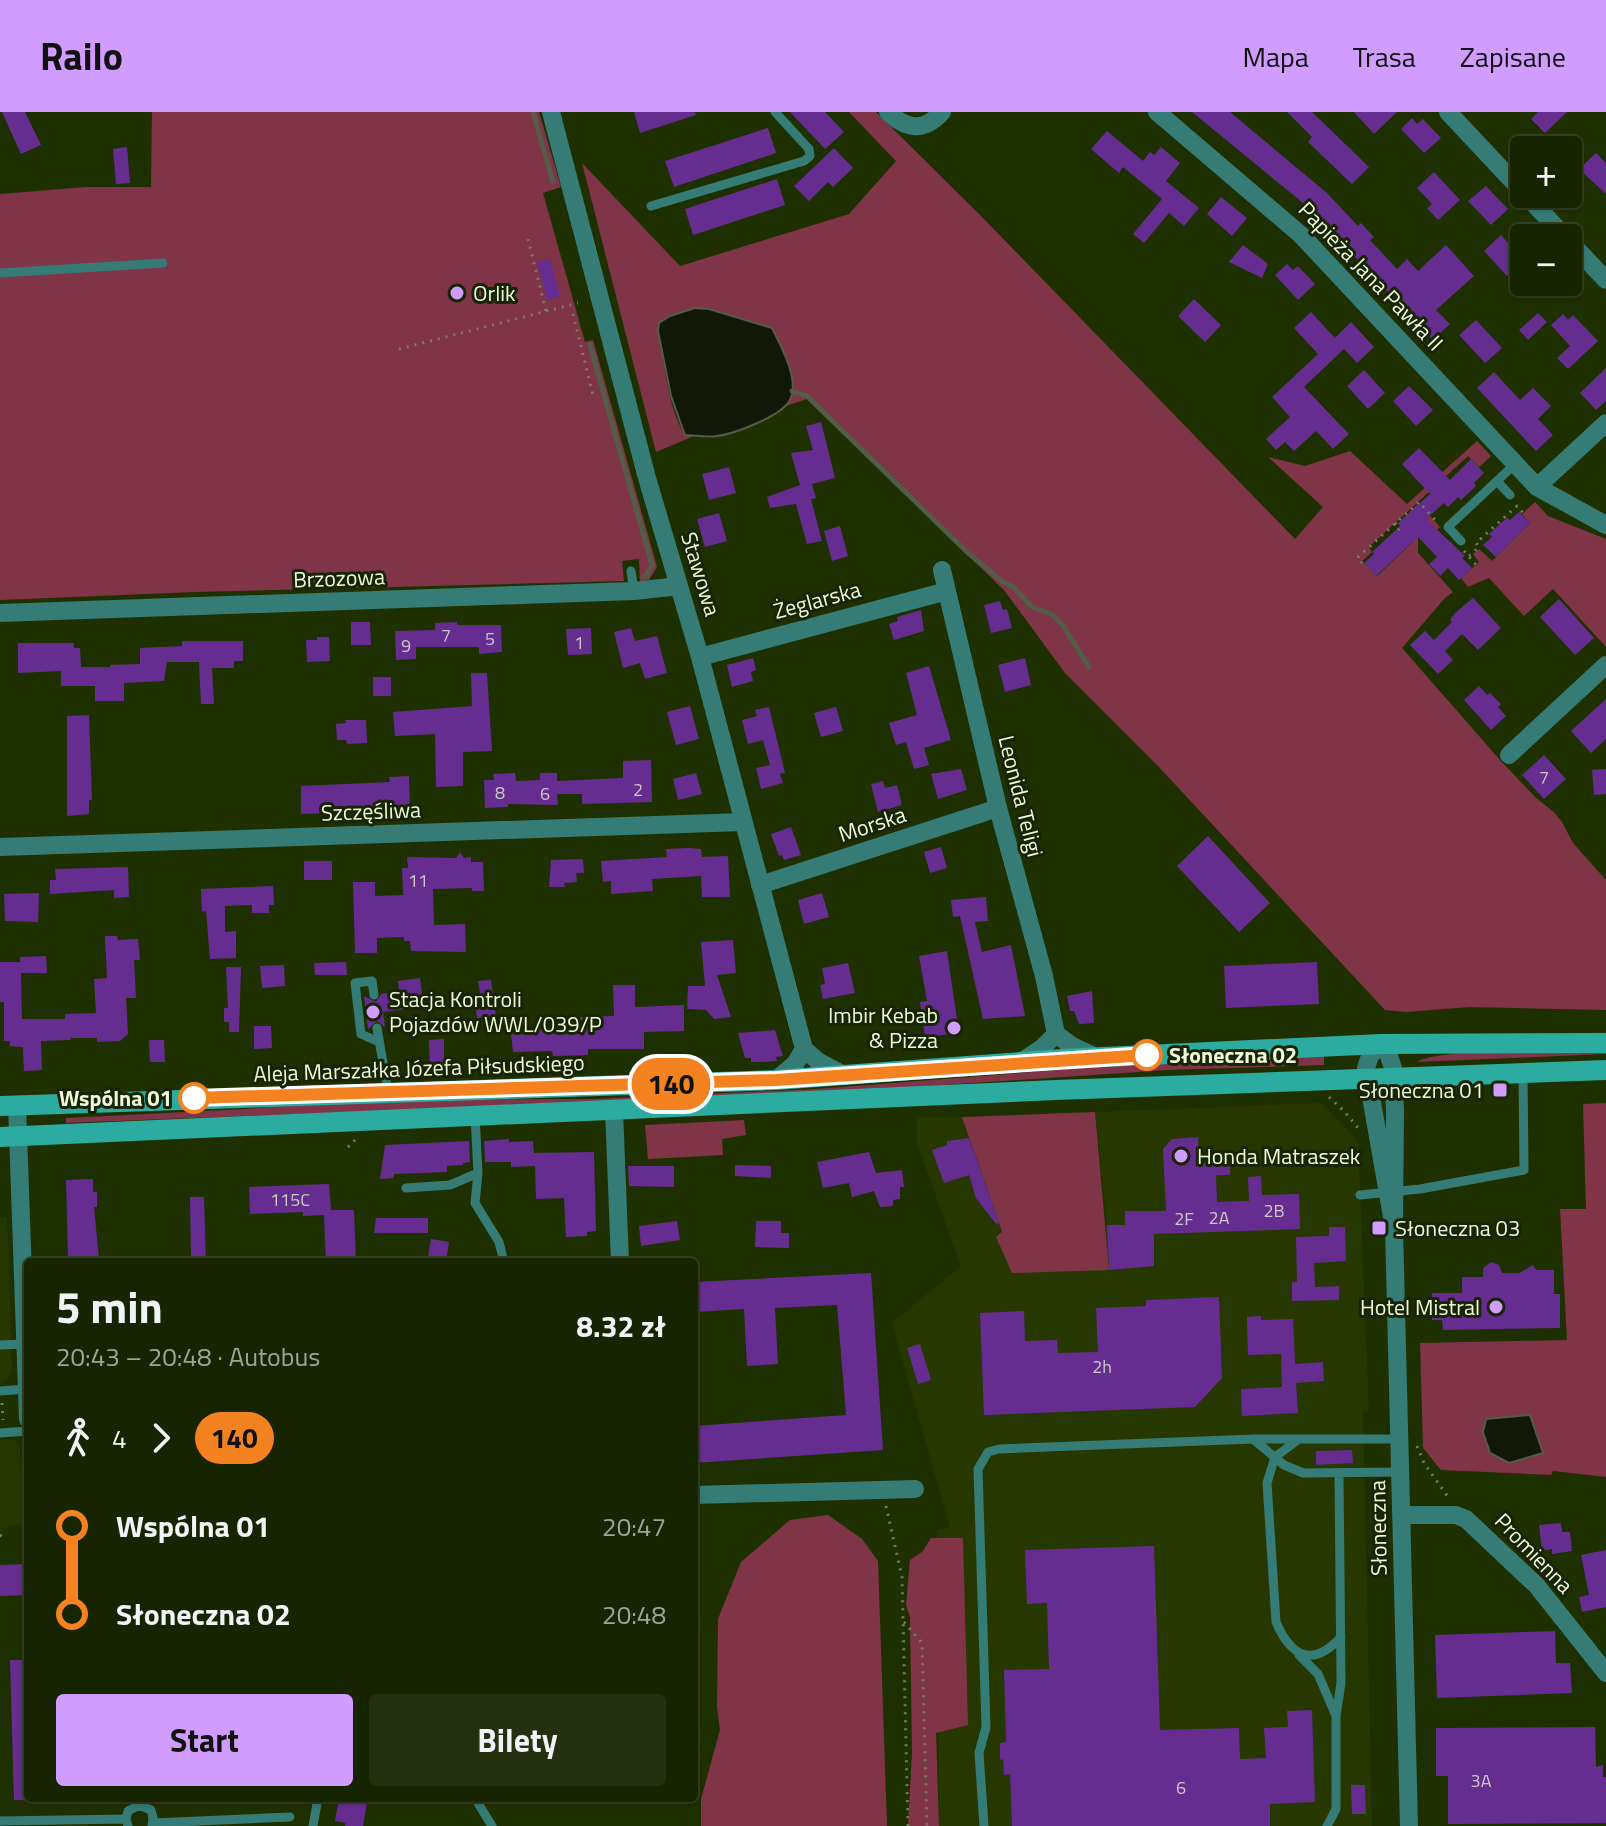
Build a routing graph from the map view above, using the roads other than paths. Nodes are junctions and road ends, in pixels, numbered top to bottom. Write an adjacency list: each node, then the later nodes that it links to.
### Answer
1 (551, 112): 24 (street, Stawowa)
2 (775, 112): 8 (lane)
3 (942, 112): 6 (street)
4 (1157, 112): 16 (street, Papieża Jana Pawła II)
5 (1448, 112): 7 (street)
6 (892, 116)
7 (1510, 178)
8 (651, 206)
9 (1538, 208): 10 (street)
10 (1553, 224)
11 (1582, 255): 14 (street)
12 (163, 263): 13 (lane)
13 (0, 273)
14 (1606, 280)
15 (1606, 423): 18 (street)
16 (1515, 464): 17 (lane); 18 (street, Papieża Jana Pawła II)
17 (1497, 481): 19 (lane); 21 (lane)
18 (1537, 487): 20 (street, Papieża Jana Pawła II)
19 (1510, 495)
20 (1606, 525)
21 (1461, 541)
22 (942, 570): 26 (street, Leonida Teligi)
23 (631, 571): 25 (lane)
24 (679, 586): 25 (street, Brzozowa); 28 (street, Stawowa)
25 (634, 591): 27 (street, Brzozowa)
26 (947, 591): 28 (street, Żeglarska); 31 (street, Leonida Teligi)
27 (0, 613)
28 (700, 657): 32 (street, Stawowa)
29 (1606, 665): 30 (street)
30 (1509, 755)
31 (998, 808): 34 (street, Morska); 37 (street, Leonida Teligi)
32 (743, 822): 33 (street, Szczęśliwa); 34 (street, Stawowa)
33 (0, 847)
34 (760, 885): 41 (street, Stawowa)
35 (374, 995): 38 (lane)
36 (377, 1028): 38 (lane)
37 (1056, 1034): 42 (street); 43 (street)
38 (379, 1042): 50 (lane)
39 (1606, 1043): 40 (main road, Aleja Marszałka Józefa Piłsudskiego)
40 (1381, 1044): 42 (main road, Aleja Marszałka Józefa Piłsudskiego); 47 (street, Słoneczna); 48 (street)
41 (804, 1049): 46 (street); 49 (street)
42 (1098, 1058): 43 (main road, Aleja Marszałka Józefa Piłsudskiego)
43 (1021, 1062): 46 (main road, Aleja Marszałka Józefa Piłsudskiego)
44 (1606, 1070): 45 (main road)
45 (1523, 1072): 47 (main road); 57 (lane)
46 (846, 1076): 49 (main road, Aleja Marszałka Józefa Piłsudskiego)
47 (1393, 1077): 48 (main road); 57 (street, Słoneczna)
48 (1368, 1079): 52 (main road); 57 (street, Słoneczna)
49 (776, 1080): 50 (main road, Aleja Marszałka Józefa Piłsudskiego)
50 (388, 1092): 51 (main road, Aleja Marszałka Józefa Piłsudskiego)
51 (8, 1105): 54 (street)
52 (614, 1110): 53 (main road); 60 (street)
53 (475, 1116): 54 (main road); 55 (lane)
54 (9, 1137): 61 (street)
55 (478, 1173): 56 (lane); 59 (lane)
56 (406, 1188)
57 (1391, 1192): 58 (lane); 70 (street, Słoneczna)
58 (1360, 1195)
59 (503, 1258)
60 (620, 1258)
61 (24, 1291)
62 (24, 1344): 63 (lane)
63 (0, 1345)
64 (24, 1389): 65 (lane)
65 (1, 1391)
66 (24, 1431): 67 (lane)
67 (2, 1433)
68 (1253, 1439): 69 (lane); 71 (lane); 91 (lane)
69 (1299, 1439): 70 (lane); 71 (lane)
70 (1408, 1442): 72 (street, Słoneczna)
71 (1275, 1457): 73 (lane); 78 (lane)
72 (1401, 1472): 73 (lane); 76 (street, Słoneczna)
73 (1339, 1473): 77 (lane)
74 (915, 1489): 75 (street)
75 (698, 1495)
76 (1402, 1515): 79 (street, Promienna); 93 (street, Słoneczna)
77 (1341, 1637): 78 (lane); 80 (lane)
78 (1297, 1653): 80 (lane)
79 (1606, 1673)
80 (1336, 1716): 92 (lane)
81 (139, 1802): 87 (lane); 88 (lane)
82 (317, 1802): 89 (lane)
83 (477, 1802): 90 (lane)
84 (290, 1817): 88 (lane)
85 (0, 1821): 86 (lane)
86 (115, 1822): 87 (lane)
87 (127, 1823)
88 (156, 1824)
89 (313, 1826)
90 (492, 1826)
91 (984, 1826)
92 (1327, 1826)
93 (1409, 1826)

